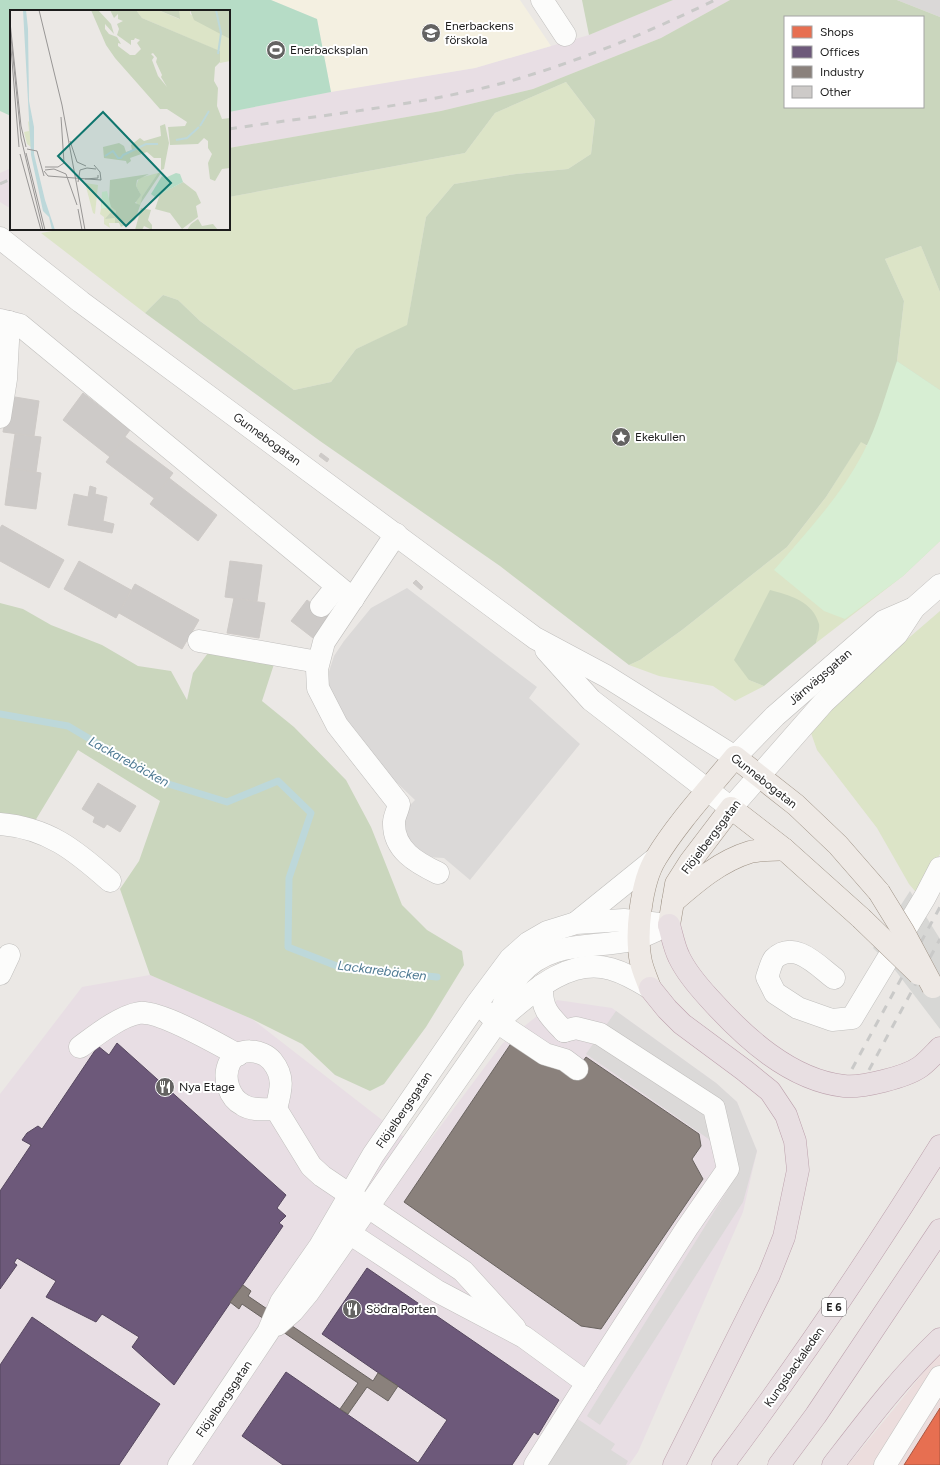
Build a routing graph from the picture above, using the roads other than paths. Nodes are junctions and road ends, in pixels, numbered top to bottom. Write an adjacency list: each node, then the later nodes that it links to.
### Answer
1 (542, 0): 2 (street)
2 (565, 35)
3 (0, 238): 6 (street, Gunnebogatan)
4 (4, 321): 5 (street); 8 (street)
5 (0, 417)
6 (396, 534): 8 (street); 11 (street, Gunnebogatan)
7 (940, 585): 10 (street, Järnvägsgatan)
8 (345, 592): 9 (street); 13 (street)
9 (321, 606)
10 (914, 608): 14 (street, Järnvägsgatan); 15 (street, Järnvägsgatan)
11 (535, 638): 14 (street, Gunnebogatan); 16 (street, Gunnebogatan)
12 (199, 642): 13 (street)
13 (318, 662): 22 (street)
14 (735, 757): 15 (main road, Gunnebogatan); 16 (main road, Flöjelbergsgatan)
15 (758, 775): 17 (street, Flöjelbergsgatan); 31 (main road, Gunnebogatan, bridge)
16 (708, 790): 17 (street, Gunnebogatan); 20 (main road, Flöjelbergsgatan)
17 (731, 808): 19 (main road, Gunnebogatan); 24 (main road, Flöjelbergsgatan)
18 (0, 824): 23 (street)
19 (784, 849): 24 (main road, Flöjelbergsgatan); 31 (main road, Gunnebogatan, bridge)
20 (655, 859): 25 (street, Flöjelbergsgatan); 27 (main road, Flöjelbergsgatan)
21 (940, 868): 28 (street)
22 (438, 873)
23 (110, 880)
24 (672, 903): 26 (main road, Flöjelbergsgatan)
25 (576, 923): 27 (street, Flöjelbergsgatan); 32 (street, Flöjelbergsgatan)
26 (669, 925): 27 (street, Flöjelbergsgatan); 36 (highway)
27 (639, 929): 30 (main road, Flöjelbergsgatan); 33 (street, Flöjelbergsgatan)
28 (834, 978)
29 (542, 985): 30 (street, Flöjelbergsgatan); 33 (street, Flöjelbergsgatan); 34 (street)
30 (650, 988): 51 (highway)
31 (937, 993)
32 (478, 1002): 33 (street); 40 (street, Flöjelbergsgatan)
33 (497, 1022): 34 (street); 40 (street, Flöjelbergsgatan)
34 (564, 1031): 48 (street)
35 (80, 1047): 37 (street)
36 (940, 1048)
37 (238, 1055): 38 (street); 38 (street)
38 (276, 1109): 40 (street)
39 (940, 1146): 52 (highway, Kungsbackaleden / E 6)
40 (360, 1201): 41 (street, Flöjelbergsgatan); 43 (street)
41 (342, 1228): 44 (street); 49 (street, Flöjelbergsgatan)
42 (940, 1230): 53 (highway)
43 (481, 1290): 44 (street); 45 (street)
44 (465, 1307): 45 (street)
45 (524, 1337): 48 (street)
46 (940, 1339): 54 (highway)
47 (940, 1377): 55 (street)
48 (587, 1383): 50 (street)
49 (179, 1465)
50 (536, 1465)
51 (674, 1465)
52 (723, 1465)
53 (779, 1465)
54 (833, 1465)
55 (885, 1465)

